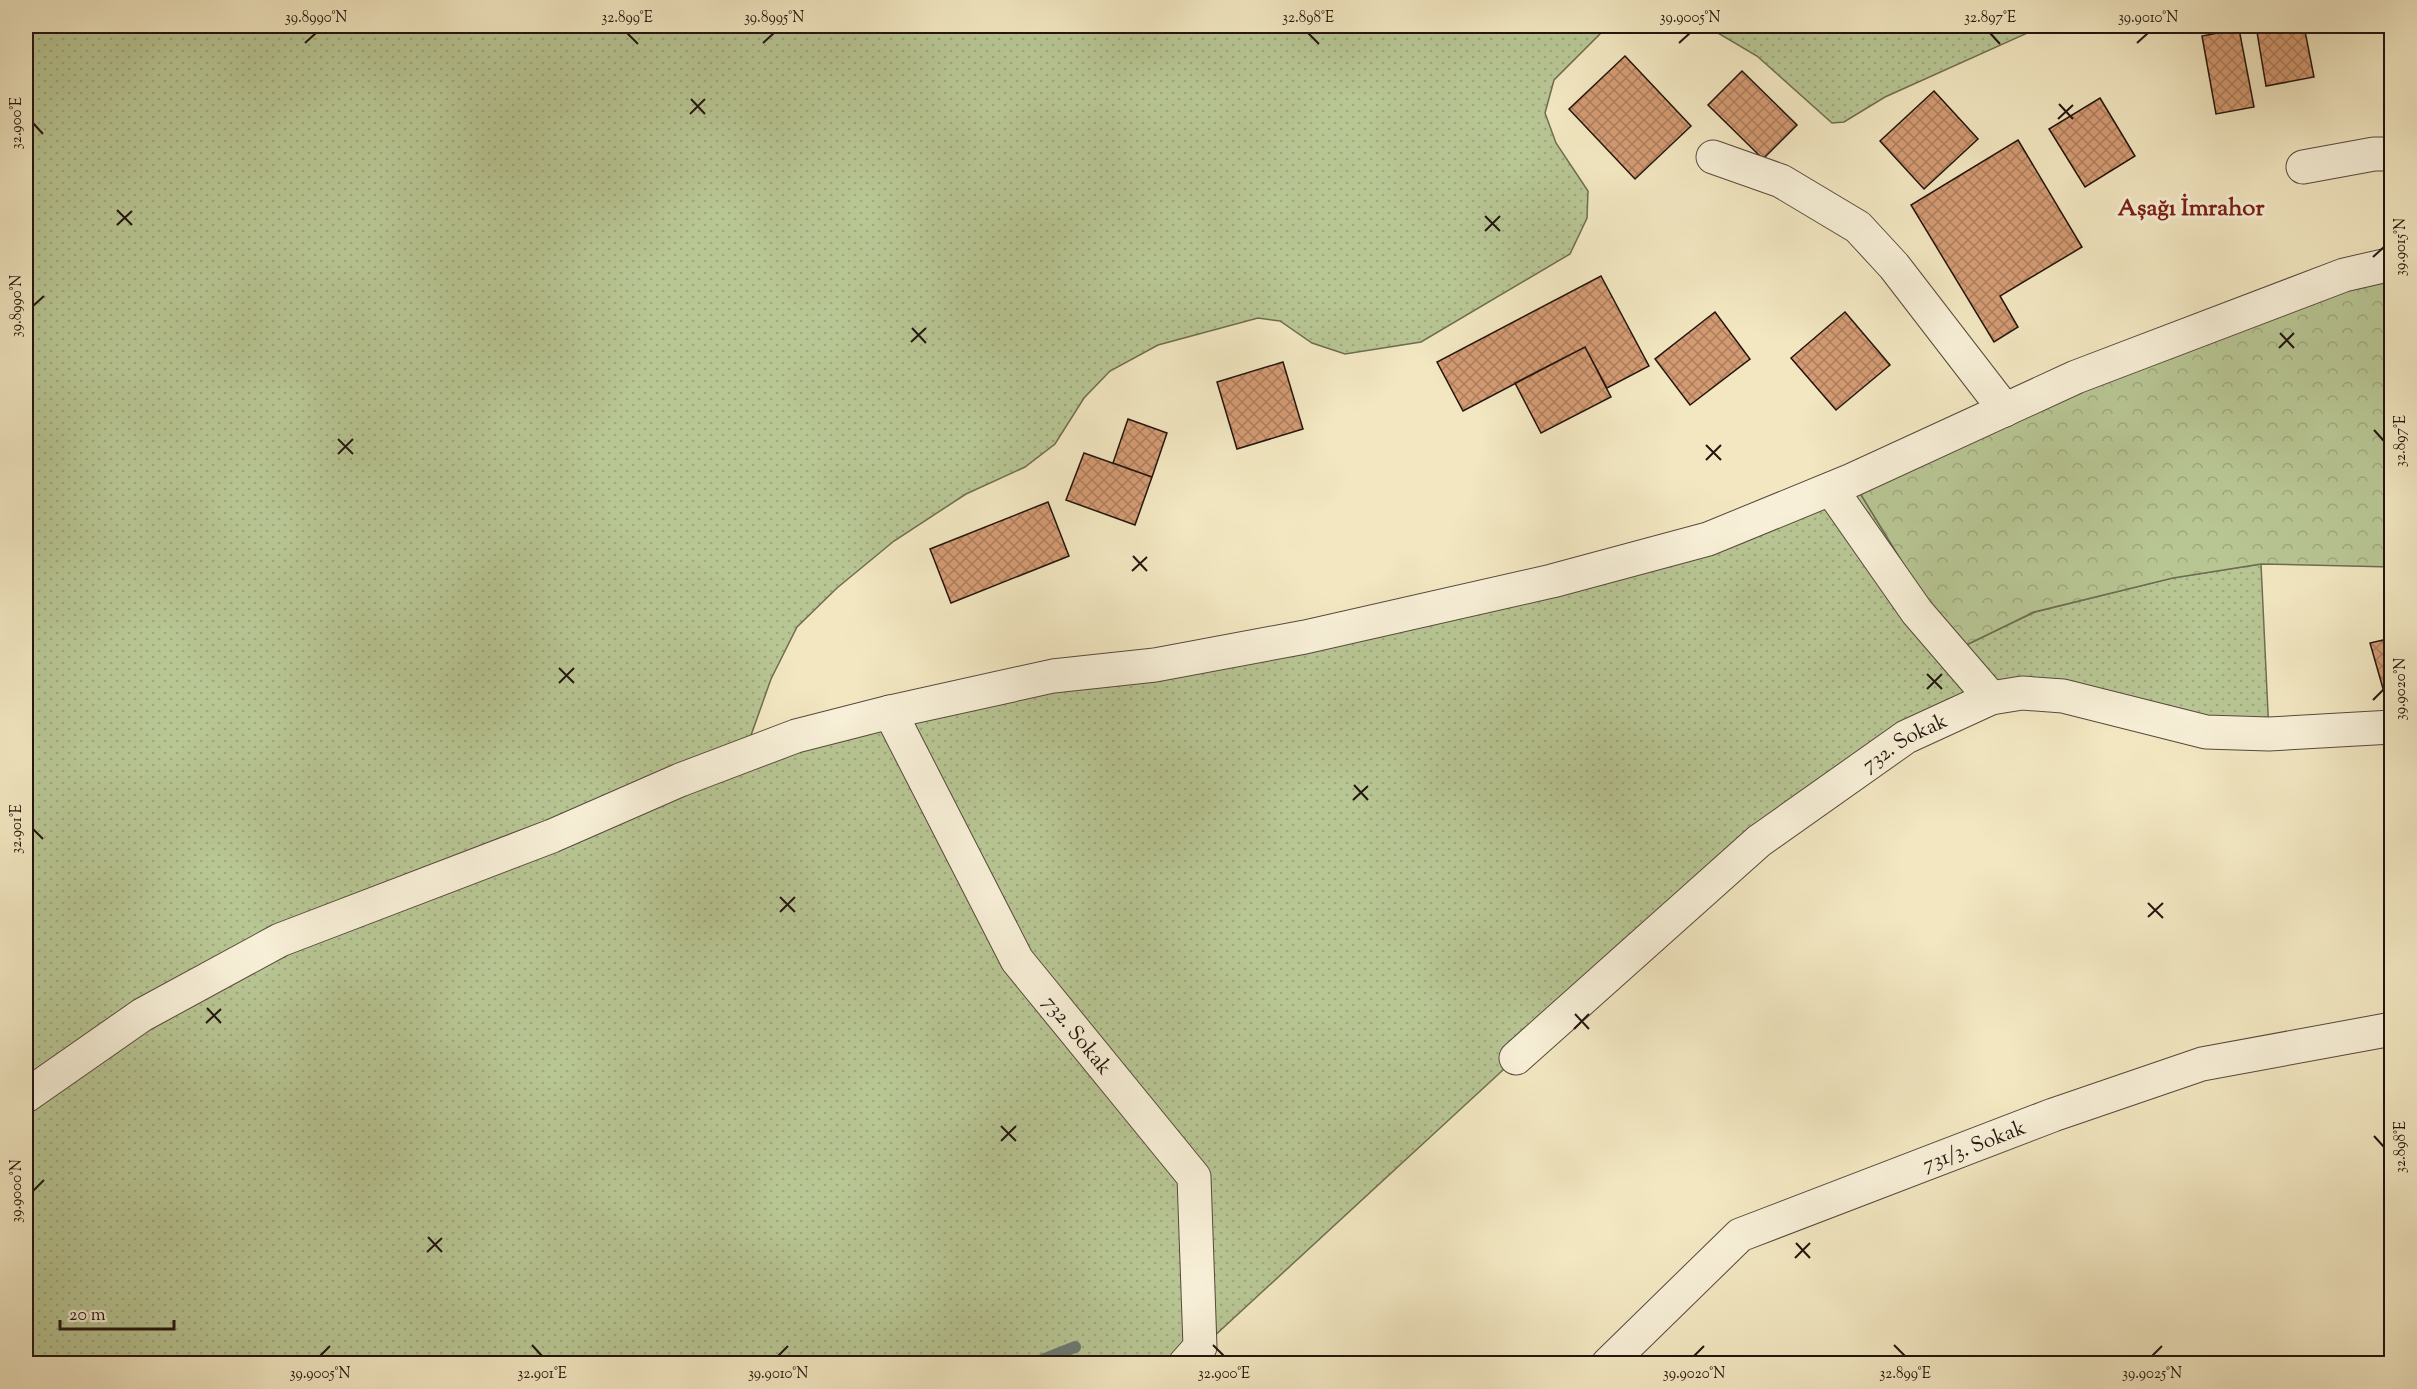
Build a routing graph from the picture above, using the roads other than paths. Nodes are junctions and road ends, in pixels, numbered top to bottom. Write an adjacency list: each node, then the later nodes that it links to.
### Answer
1 (2391, 154): 3 (street)
2 (1713, 157): 5 (street)
3 (2303, 167)
4 (2391, 264): 5 (street)
5 (2005, 410): 6 (street)
6 (1831, 489): 7 (street); 8 (street)
7 (1991, 698): 9 (street, 732. Sokak); 11 (street, 732. Sokak)
8 (890, 711): 12 (street); 13 (street, 732. Sokak)
9 (2391, 727)
10 (2391, 1029): 14 (street, 731/3. Sokak)
11 (1516, 1058)
12 (26, 1096)
13 (1185, 1364)
14 (1608, 1364)

